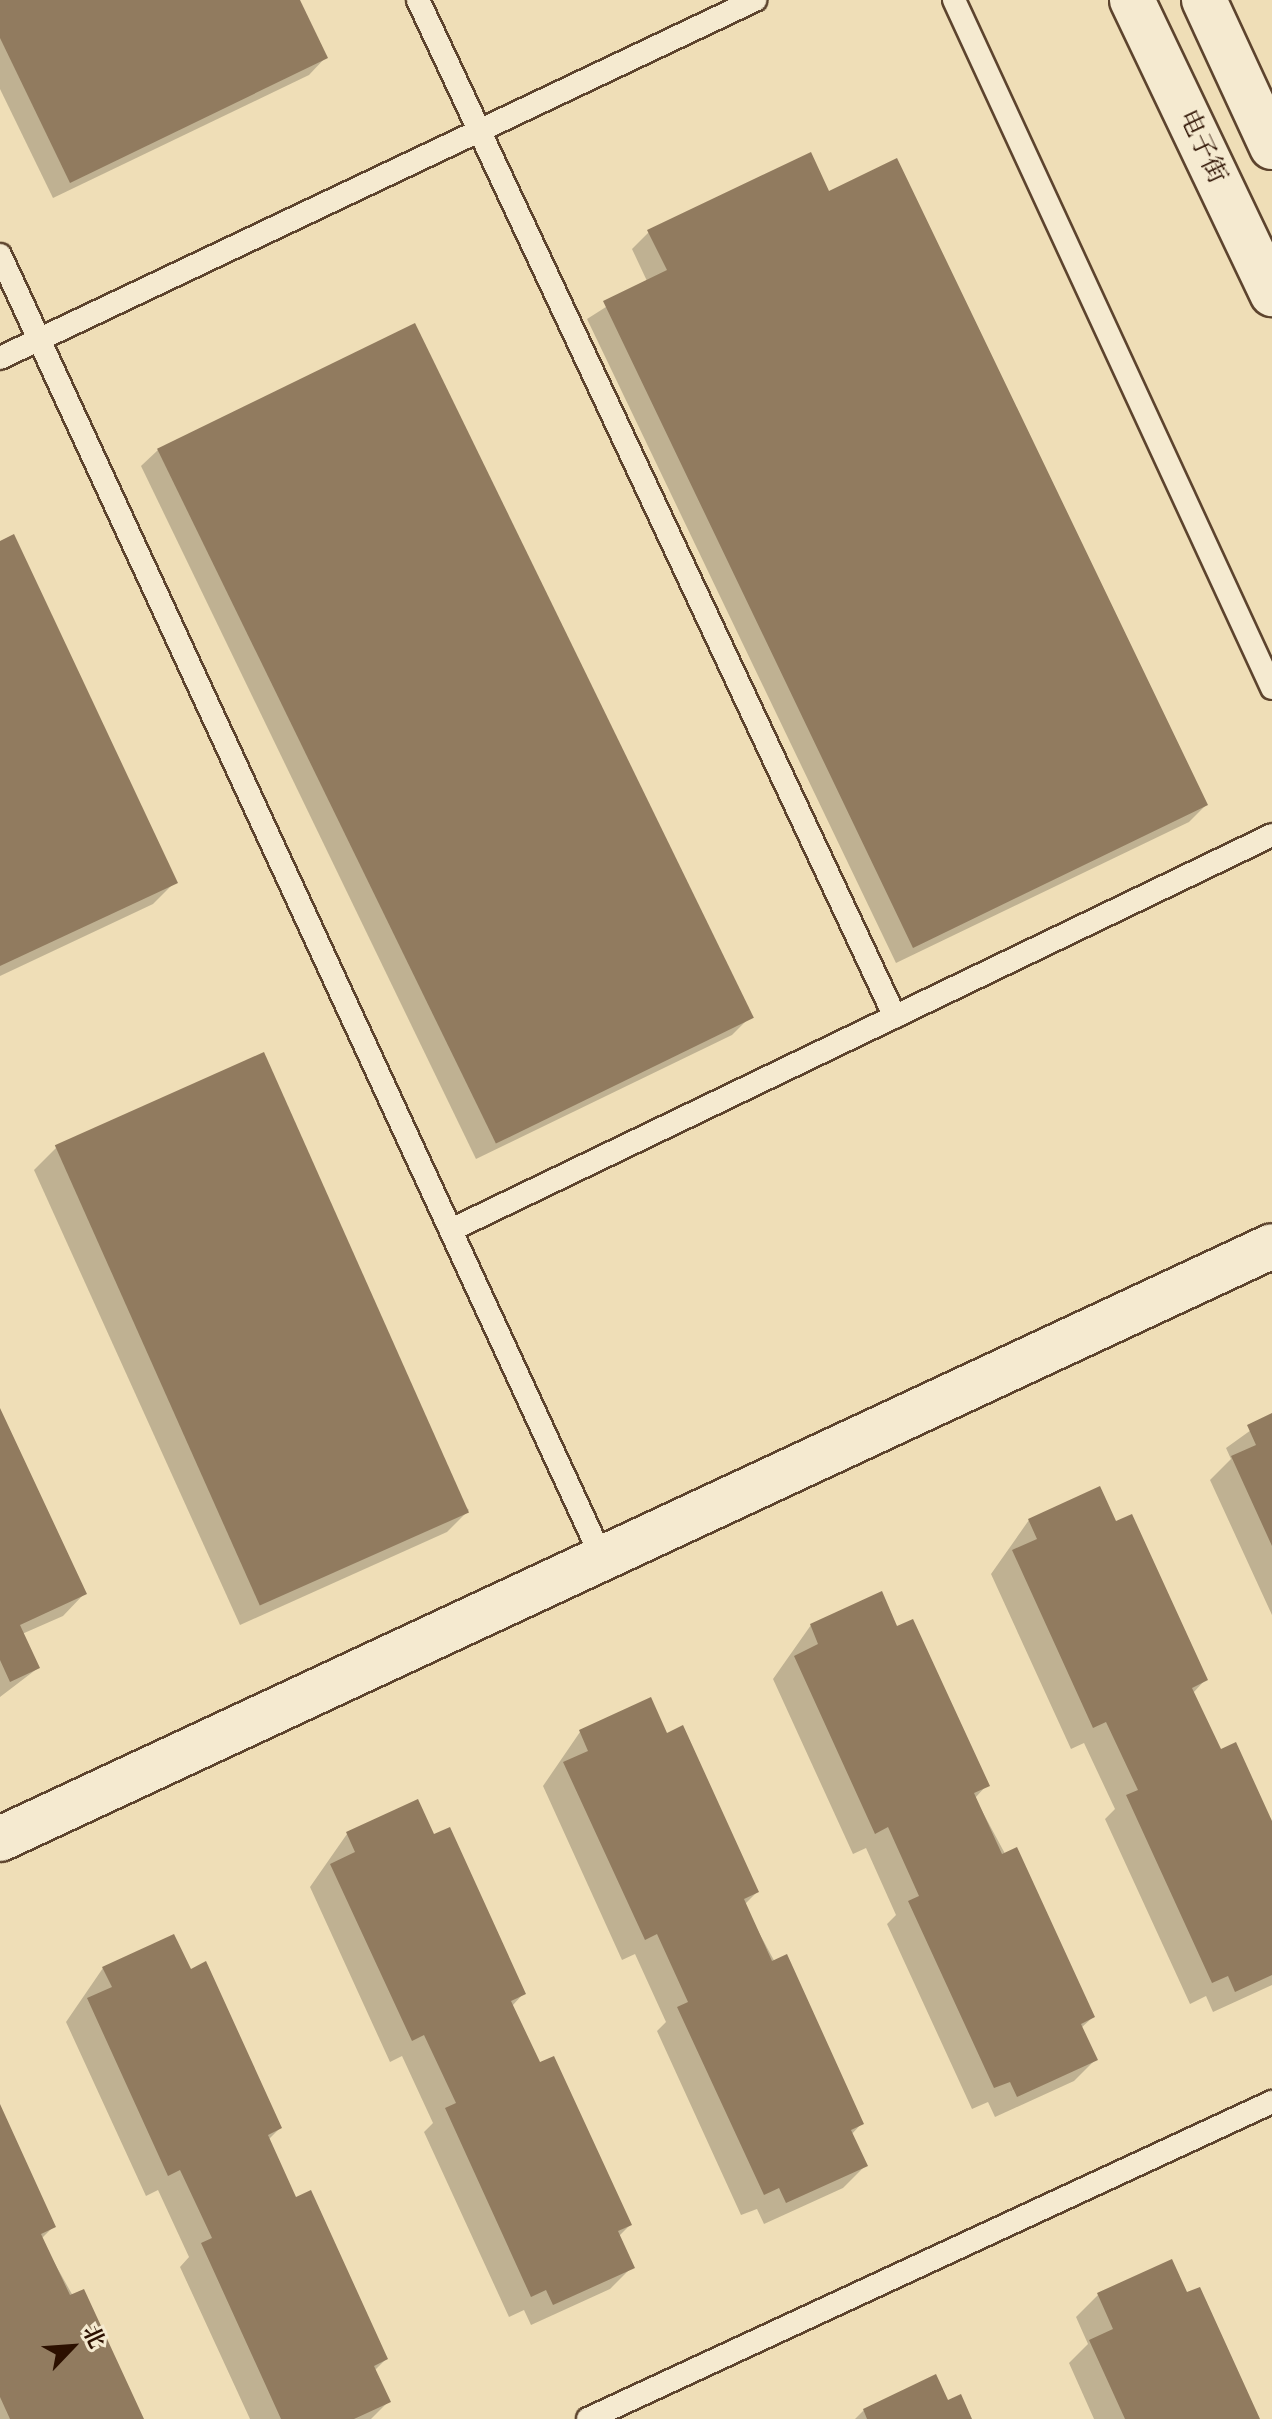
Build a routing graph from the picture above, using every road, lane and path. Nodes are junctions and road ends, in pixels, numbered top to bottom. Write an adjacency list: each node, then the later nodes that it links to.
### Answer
1 (418, 0): 6 (lane)
2 (755, 0): 6 (lane)
3 (954, 0): 12 (lane)
4 (1132, 0): 9 (street, 电子街)
5 (1204, 0): 7 (street)
6 (480, 131): 10 (lane); 14 (lane)
7 (1272, 147)
8 (0, 255): 10 (lane)
9 (1272, 294)
10 (39, 339): 11 (lane); 15 (lane)
11 (0, 358)
12 (1272, 688)
13 (1272, 835): 14 (lane)
14 (895, 1017): 15 (lane)
15 (451, 1230): 17 (lane)
16 (1272, 1246): 17 (street)
17 (602, 1558): 18 (street)
18 (0, 1839)
19 (1272, 2102): 20 (lane)
20 (588, 2419)

